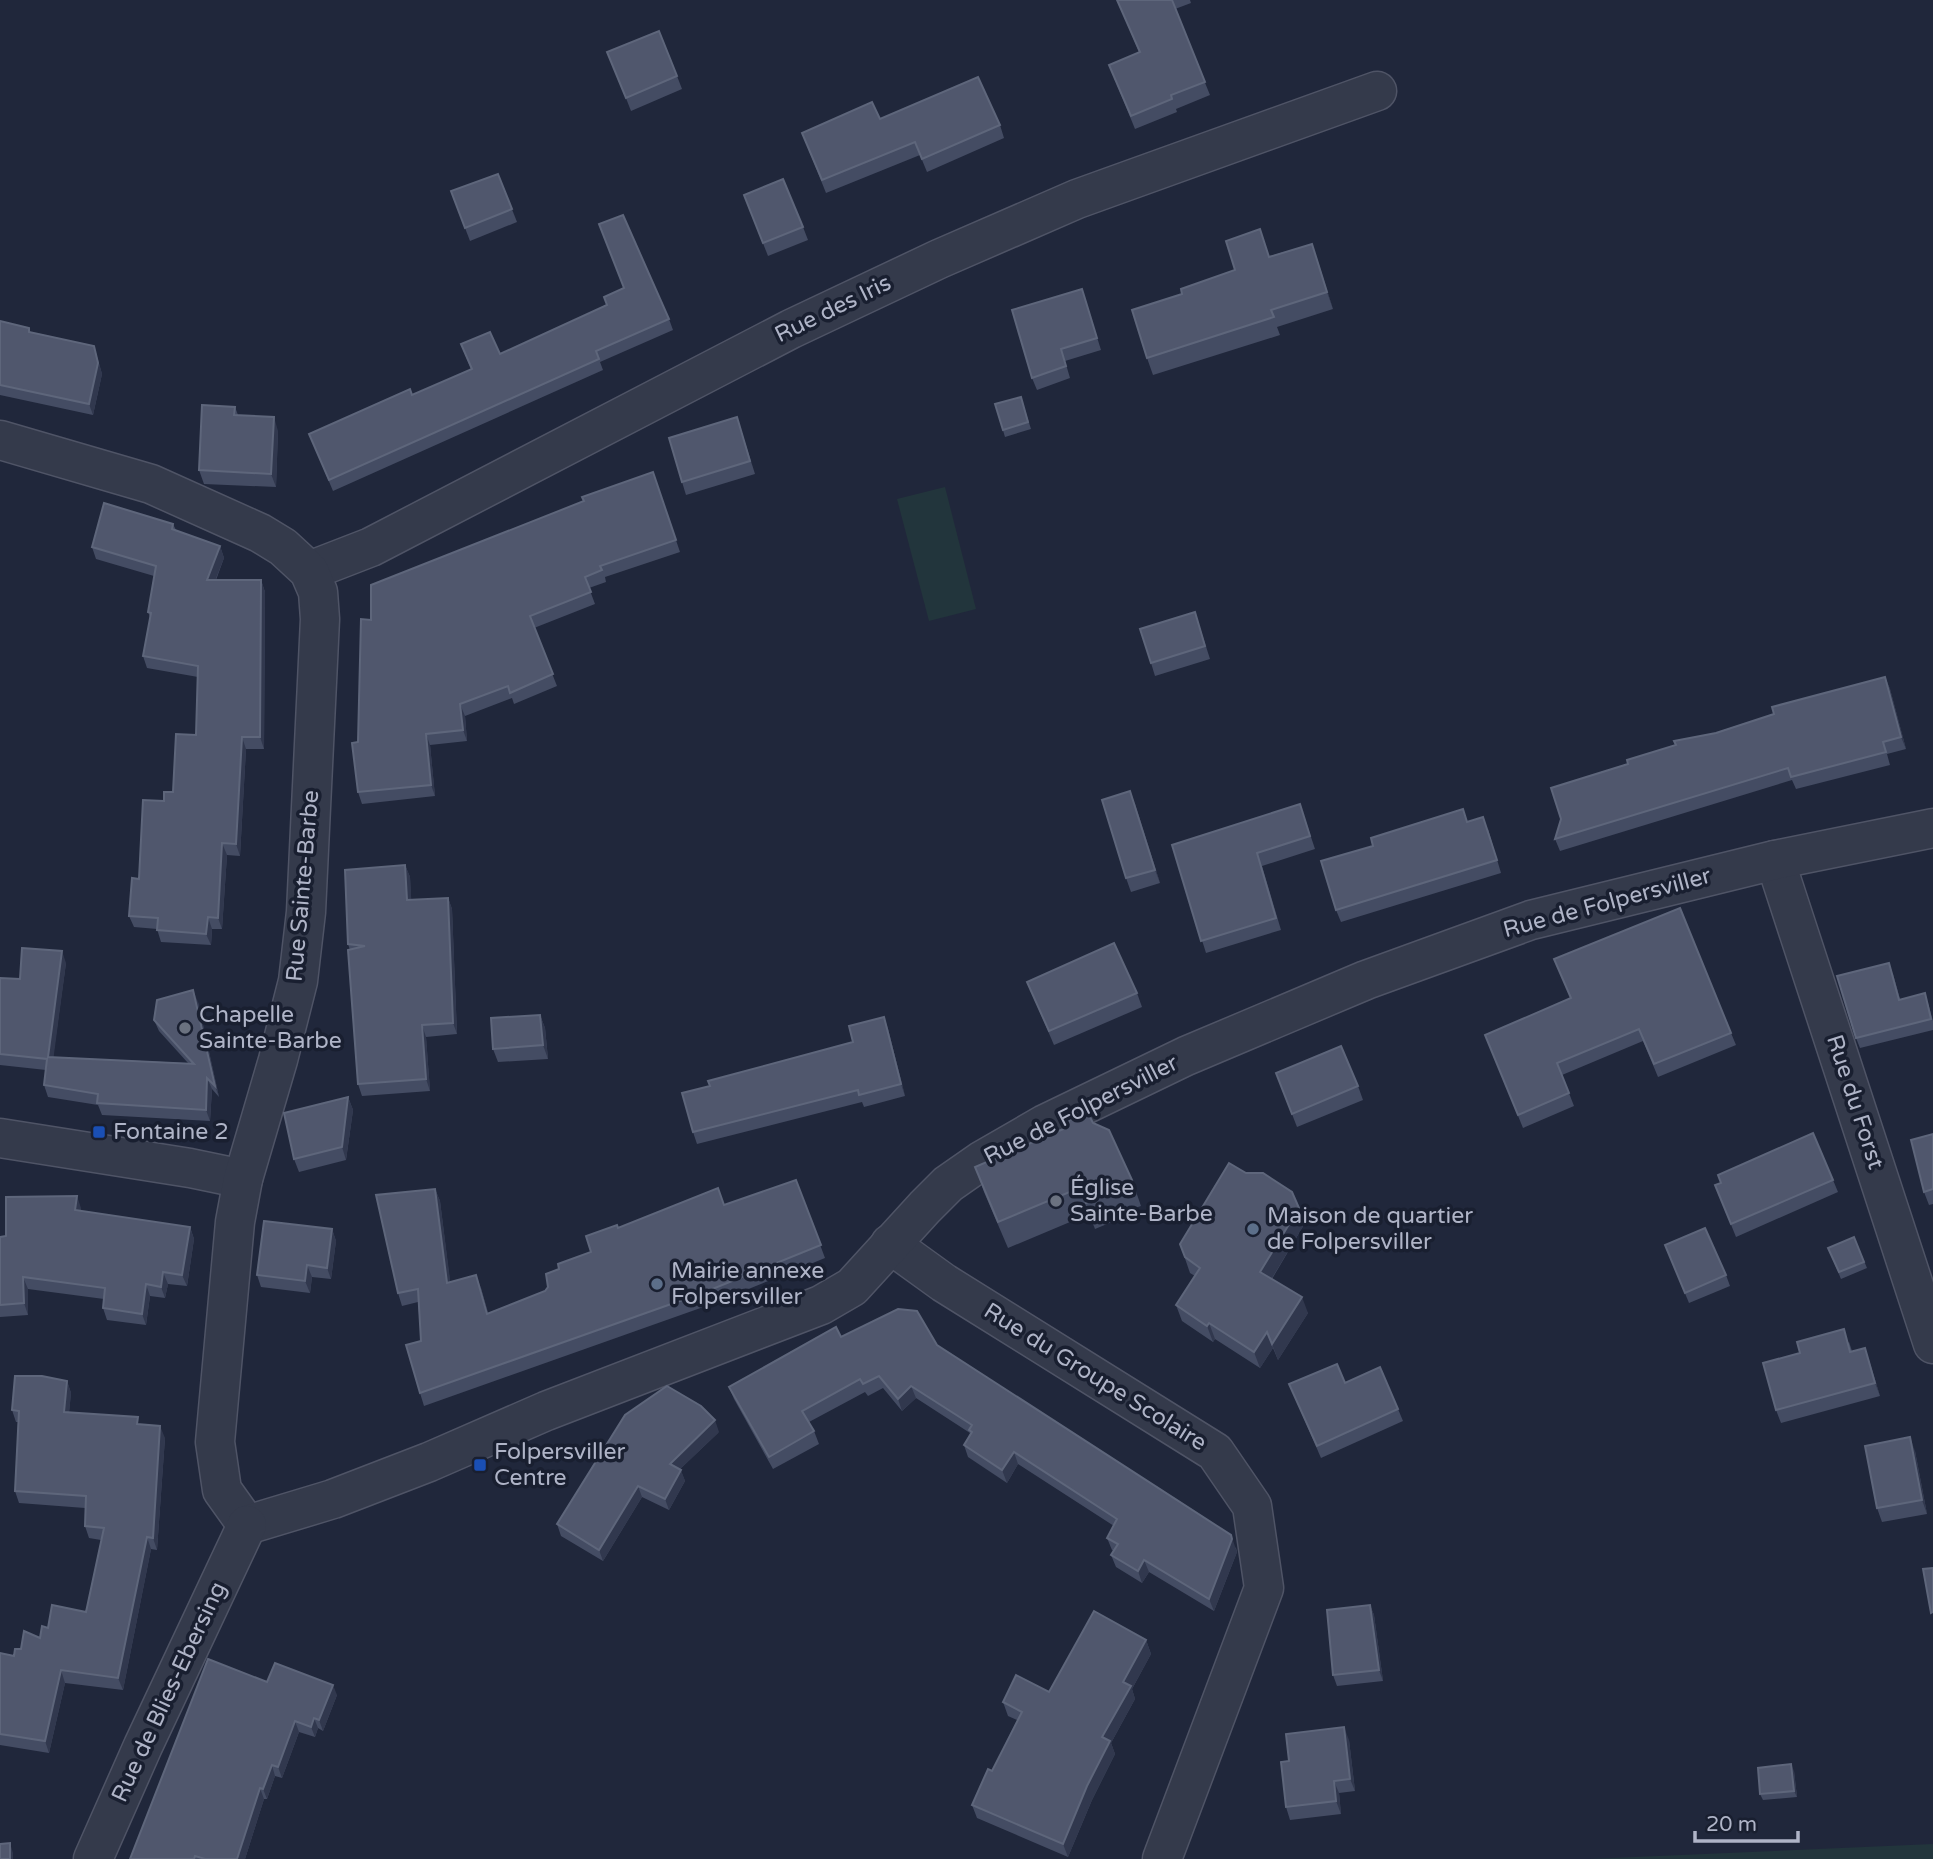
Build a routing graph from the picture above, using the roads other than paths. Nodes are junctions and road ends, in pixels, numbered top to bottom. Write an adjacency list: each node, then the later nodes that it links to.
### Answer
1 (1377, 91): 3 (street, Rue des Iris)
2 (0, 440): 3 (street, Rue Sainte-Barbe)
3 (309, 572): 7 (street, Rue Sainte-Barbe)
4 (1933, 828): 5 (street, Rue de Folpersviller)
5 (1776, 860): 8 (street, Rue de Folpersviller); 9 (street, Rue du Forst)
6 (0, 1138): 7 (street)
7 (243, 1179): 10 (street, Rue Sainte-Barbe)
8 (890, 1244): 10 (street, Rue de Folpersviller); 12 (street, Rue du Groupe Scolaire)
9 (1933, 1344)
10 (247, 1525): 11 (street, Rue de Blies-Ebersing)
11 (93, 1859)
12 (1162, 1859)

